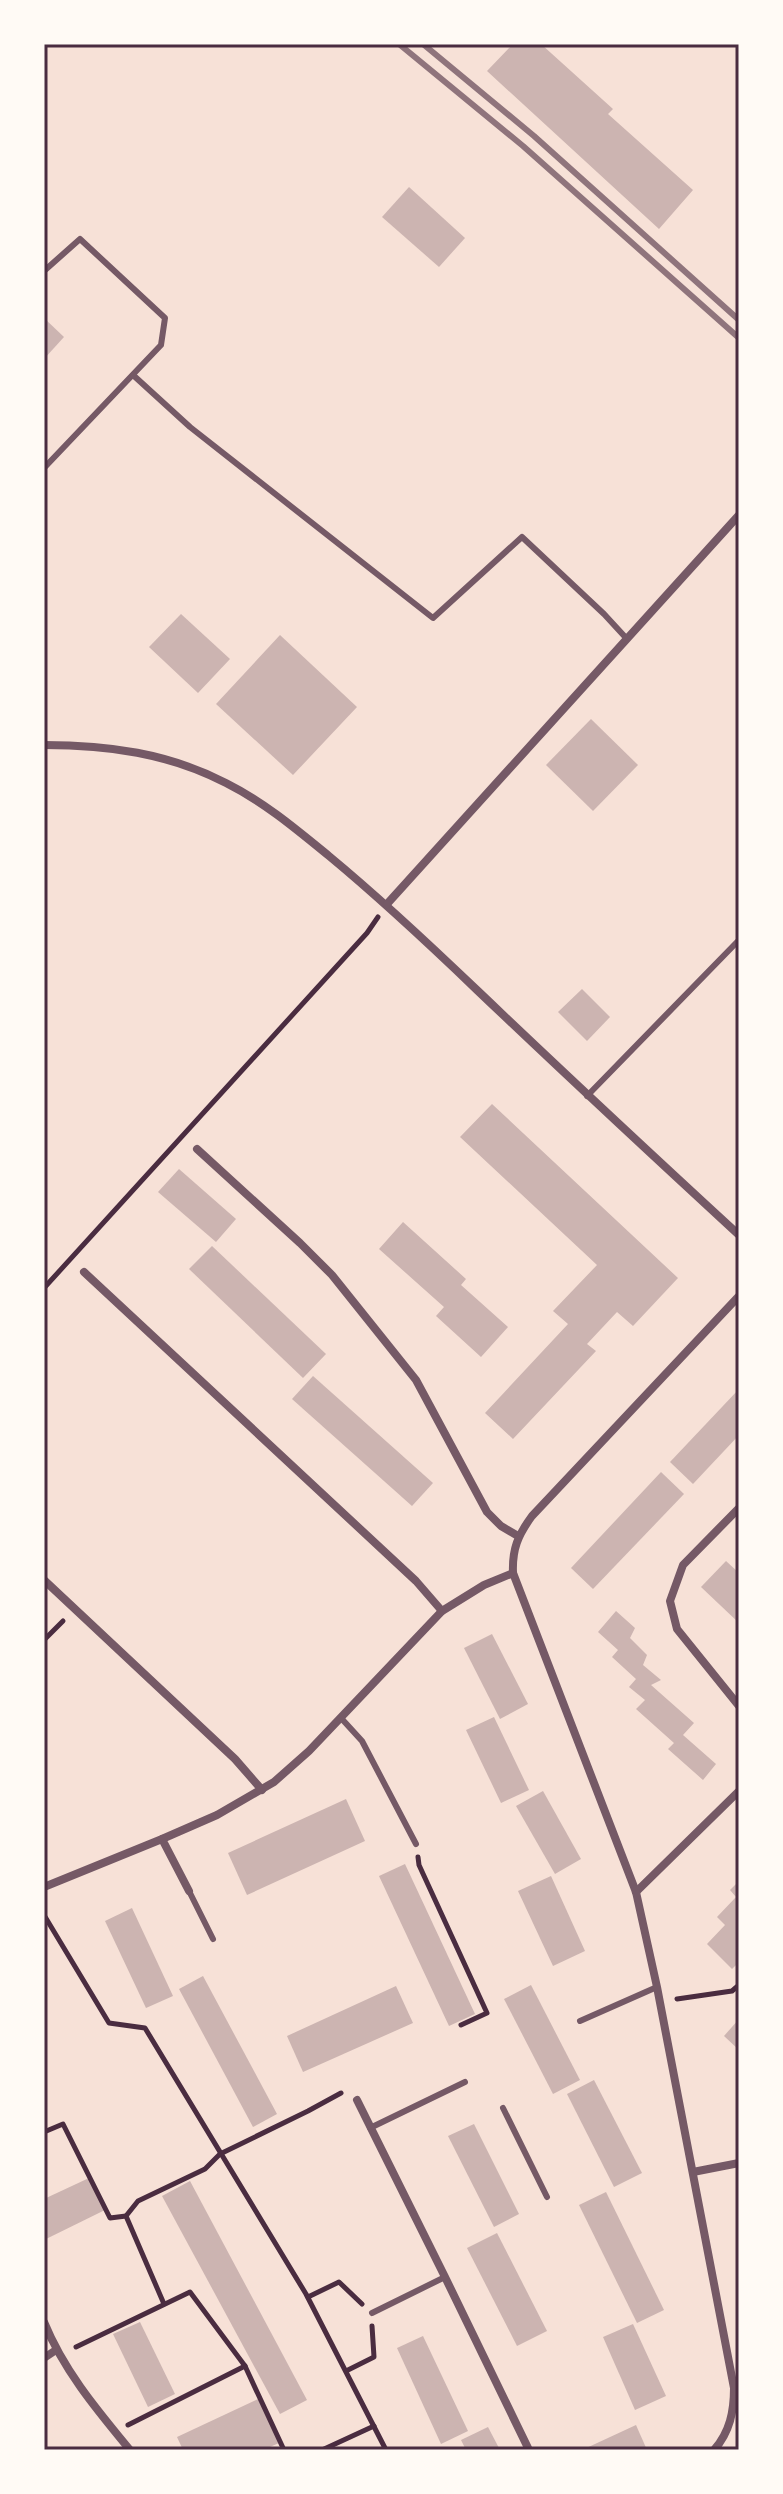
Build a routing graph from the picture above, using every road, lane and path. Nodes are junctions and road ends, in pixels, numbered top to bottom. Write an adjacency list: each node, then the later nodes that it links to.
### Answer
1 (44, 271): 2 (lane)
2 (133, 375): 3 (lane); 5 (lane)
3 (44, 468)
4 (739, 515): 5 (street)
5 (627, 639): 7 (street)
6 (44, 745): 7 (street)
7 (387, 904): 9 (street); 13 (path)
8 (739, 940): 9 (lane)
9 (587, 1096): 11 (street)
10 (197, 1149): 16 (street)
11 (739, 1235)
12 (84, 1272): 20 (street)
13 (44, 1288)
14 (739, 1296): 16 (street)
15 (739, 1508): 22 (street)
16 (518, 1536): 17 (street)
17 (513, 1573): 20 (street); 30 (street)
18 (44, 1580): 19 (street)
19 (75, 1608): 21 (path); 24 (street)
20 (442, 1611): 23 (street)
21 (44, 1640)
22 (739, 1706)
23 (341, 1718): 24 (street); 27 (lane)
24 (262, 1790): 26 (street)
25 (739, 1791): 30 (street)
26 (162, 1839): 28 (street); 29 (street)
27 (416, 1844): 37 (path)
28 (44, 1887)
29 (189, 1891): 32 (lane)
30 (636, 1892): 34 (street)
31 (44, 1915): 43 (path)
32 (213, 1939)
33 (739, 1985): 35 (path)
34 (657, 1987): 35 (street); 36 (lane)
35 (660, 2001): 45 (street)
36 (580, 2021)
37 (461, 2025)
38 (465, 2082): 41 (lane)
39 (357, 2100): 41 (street); 43 (path)
40 (503, 2108): 46 (lane)
41 (370, 2128): 48 (street)
42 (44, 2132): 47 (path)
43 (220, 2154): 47 (path); 49 (path)
44 (739, 2163): 45 (street)
45 (693, 2172): 64 (street)
46 (547, 2197)
47 (126, 2216): 50 (path)
48 (445, 2277): 51 (lane); 63 (street)
49 (308, 2297): 51 (path); 56 (path)
50 (164, 2304): 53 (path); 55 (path)
51 (372, 2313): 56 (path)
52 (44, 2322): 53 (street)
53 (58, 2353): 54 (street); 58 (street)
54 (44, 2358)
55 (245, 2366): 58 (path); 60 (path)
56 (346, 2371): 57 (path)
57 (374, 2426): 61 (path); 62 (path)
58 (115, 2432): 59 (street)
59 (130, 2450)
60 (284, 2450)
61 (322, 2450)
62 (386, 2450)
63 (529, 2450)
64 (714, 2450)

